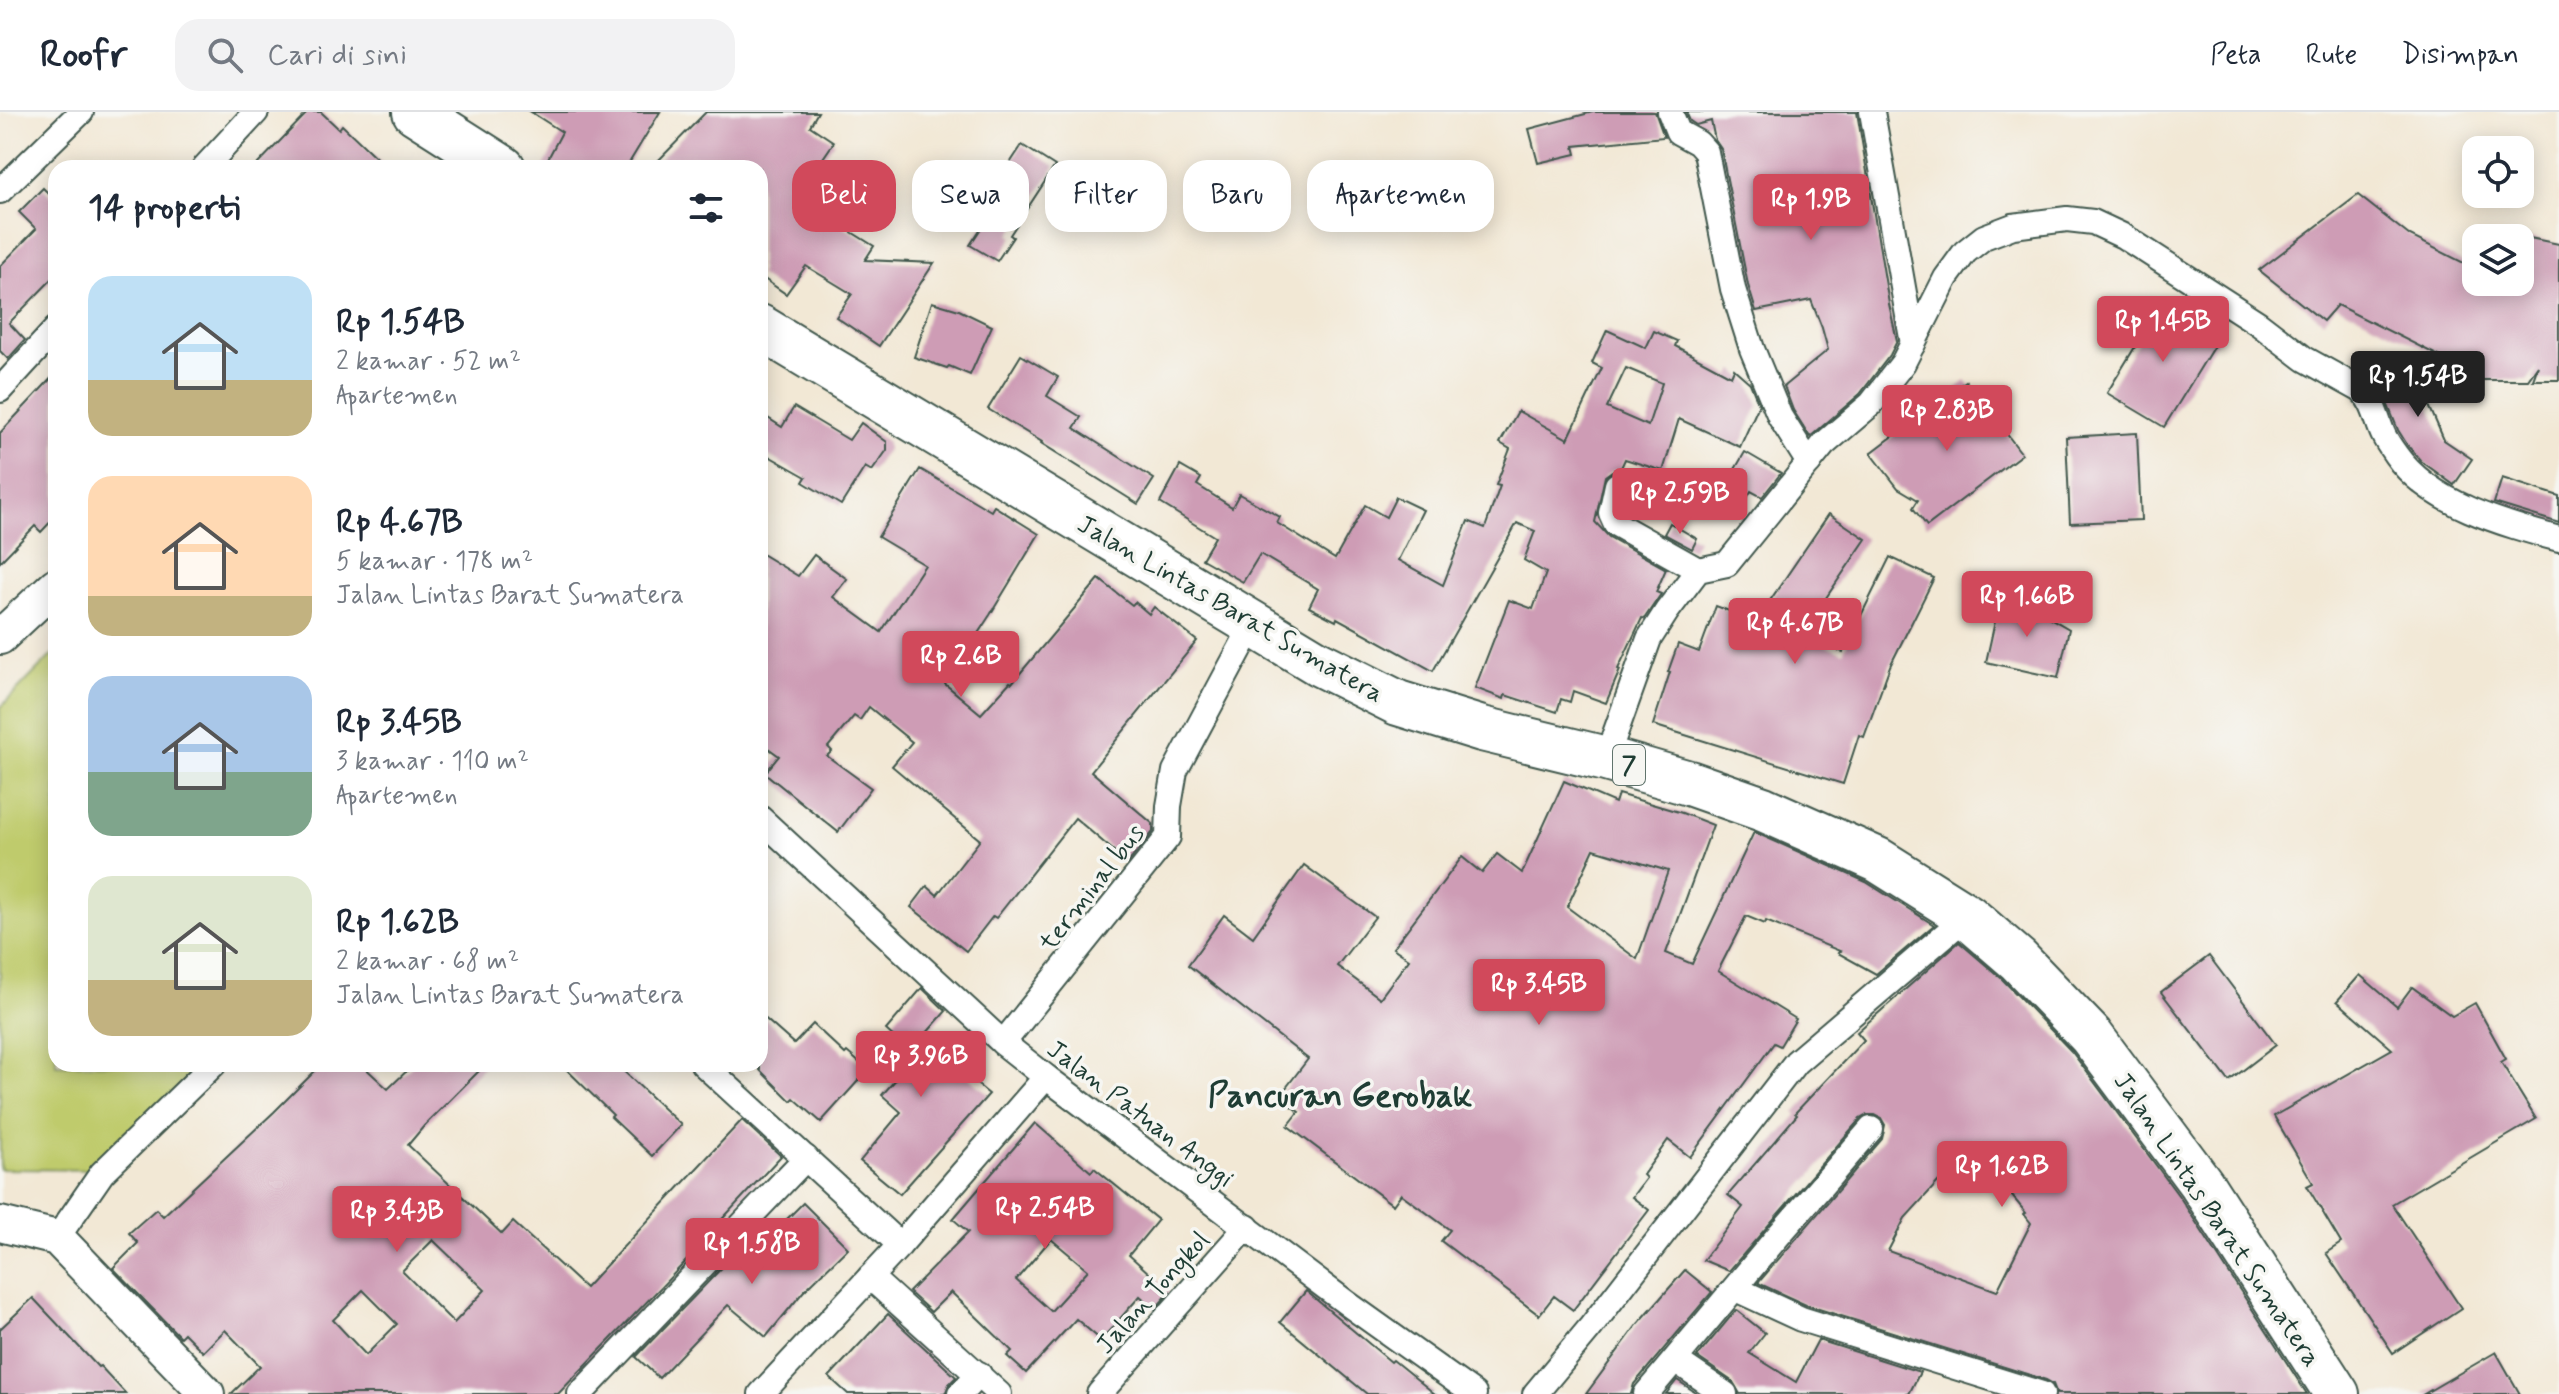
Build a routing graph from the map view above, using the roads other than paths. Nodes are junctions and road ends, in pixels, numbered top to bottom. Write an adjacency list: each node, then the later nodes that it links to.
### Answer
1 (81, 112): 8 (street)
2 (256, 112): 6 (street)
3 (415, 112): 7 (highway)
4 (1670, 112): 13 (street)
5 (1872, 112): 11 (street)
6 (211, 160)
7 (481, 160)
8 (0, 191)
9 (768, 332): 18 (highway, Jalan Lintas Barat Sumatera / 7)
10 (48, 338): 12 (street)
11 (1913, 344): 13 (street); 15 (street)
12 (0, 390)
13 (1809, 463): 16 (street)
14 (1617, 485): 16 (street)
15 (2559, 539)
16 (1698, 570): 20 (street)
17 (48, 592): 19 (street)
18 (1254, 623): 20 (highway, Jalan Lintas Barat Sumatera / 7); 23 (street, terminal bus)
19 (0, 637)
20 (1606, 759): 22 (highway, Jalan Lintas Barat Sumatera / 7)
21 (768, 825): 23 (street, Jalan Patuan Anggi)
22 (1967, 916): 44 (street); 48 (highway, Jalan Lintas Barat Sumatera / 7)
23 (1003, 1043): 26 (street, Jalan Patuan Anggi)
24 (206, 1072): 31 (street)
25 (712, 1072): 28 (street)
26 (1046, 1077): 30 (street, Jalan Patuan Anggi); 32 (street)
27 (1871, 1129): 34 (street)
28 (806, 1158): 32 (street); 38 (street)
29 (0, 1224): 31 (street)
30 (1247, 1227): 42 (street, Jalan Tongkol); 43 (street, Jalan Patuan Anggi)
31 (57, 1238): 37 (street)
32 (900, 1245): 33 (street)
33 (870, 1277): 36 (street); 39 (street)
34 (1736, 1289): 35 (street); 47 (street)
35 (1675, 1360): 45 (street); 46 (street)
36 (979, 1374): 40 (street); 41 (street)
37 (207, 1394)
38 (580, 1394)
39 (761, 1394)
40 (960, 1394)
41 (999, 1394)
42 (1099, 1394)
43 (1474, 1394)
44 (1535, 1394)
45 (1646, 1394)
46 (1725, 1394)
47 (2042, 1394)
48 (2337, 1394)

